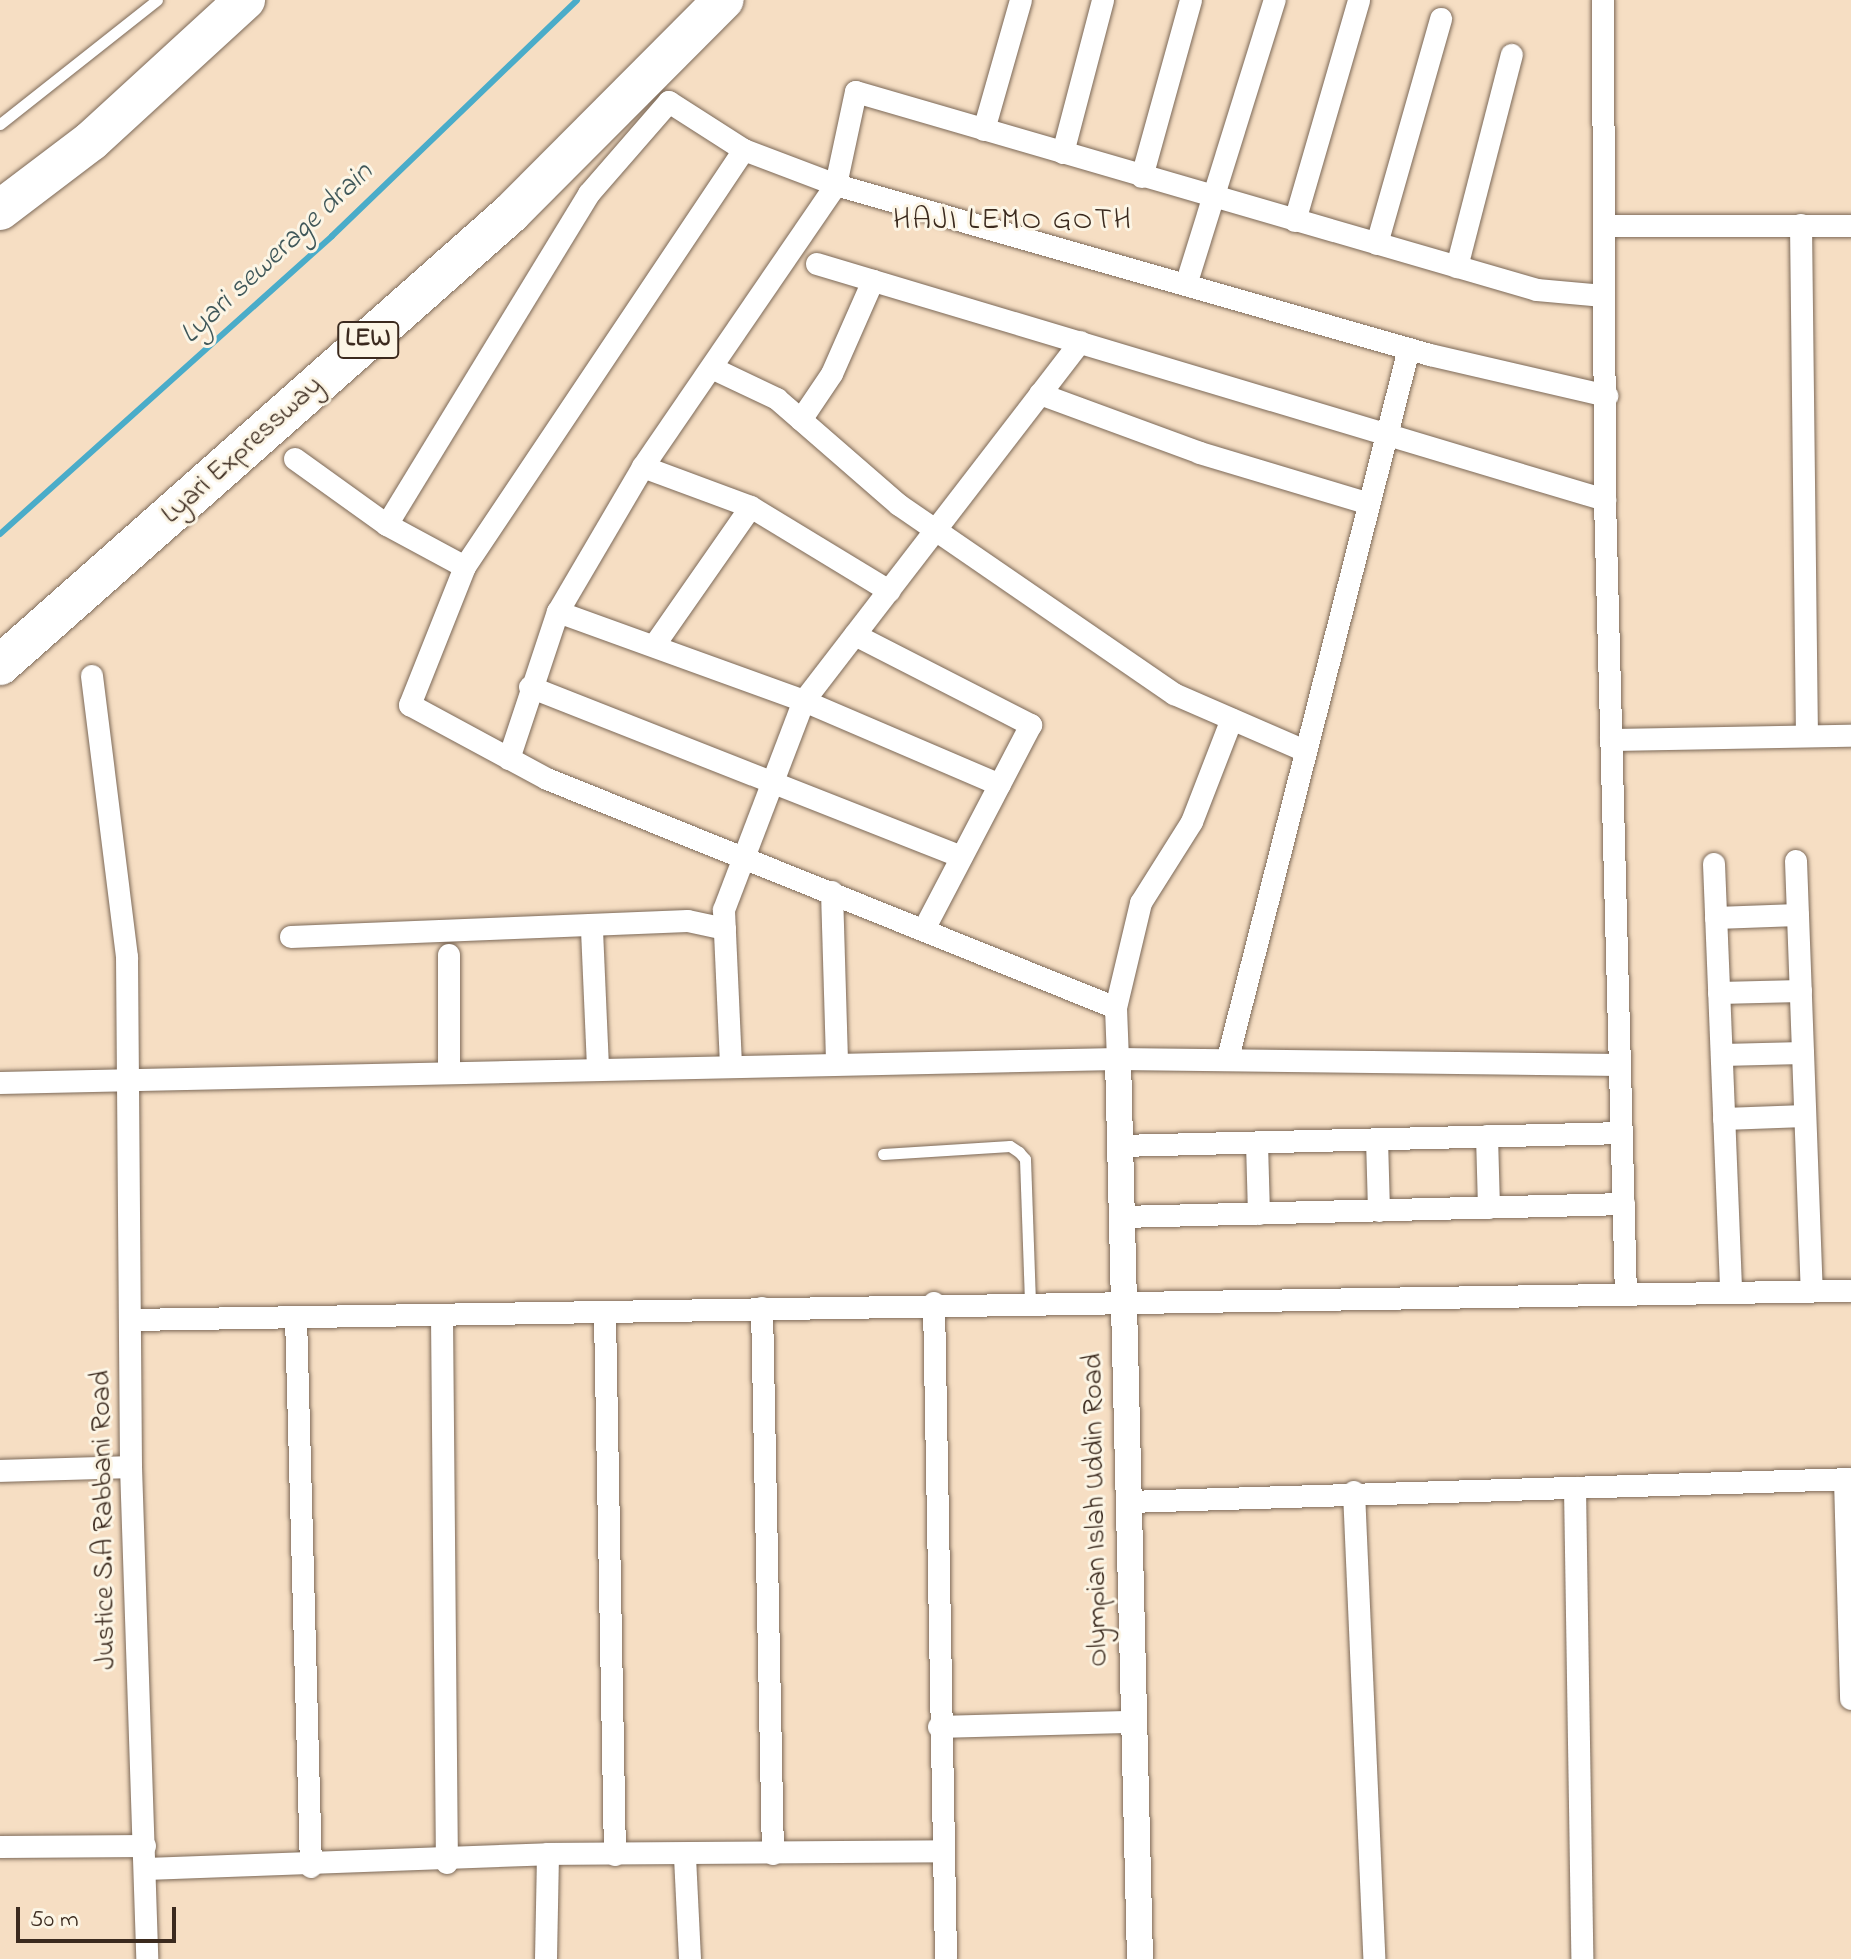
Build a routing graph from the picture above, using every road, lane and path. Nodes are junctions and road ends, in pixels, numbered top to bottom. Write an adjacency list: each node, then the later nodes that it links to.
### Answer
1 (157, 0): 12 (lane)
2 (245, 0): 19 (highway)
3 (723, 0): 49 (highway, Lyari Expressway / LEW)
4 (1021, 0): 13 (street)
5 (1103, 0): 15 (street)
6 (1191, 0): 16 (street)
7 (1275, 0): 18 (street)
8 (1359, 0): 20 (street)
9 (1603, 0): 22 (street)
10 (1441, 19): 24 (street)
11 (1512, 55): 26 (street)
12 (0, 124)
13 (984, 130): 15 (street); 17 (street)
14 (744, 150): 17 (street); 42 (street); 44 (street)
15 (1063, 153): 16 (street)
16 (1142, 177): 18 (street)
17 (836, 185): 28 (street); 32 (street)
18 (1213, 198): 20 (street); 28 (street)
19 (0, 210)
20 (1295, 221): 24 (street)
21 (1801, 225): 22 (street); 23 (street); 54 (street)
22 (1604, 226): 29 (street)
23 (1851, 226)
24 (1377, 244): 26 (street)
25 (817, 264): 27 (street)
26 (1457, 267): 29 (street)
27 (873, 281): 30 (street); 35 (street)
28 (1187, 282): 31 (street)
29 (1604, 296): 34 (street)
30 (1080, 342): 33 (street); 36 (street)
31 (1409, 349): 34 (street); 36 (street)
32 (716, 370): 35 (street); 38 (street)
33 (1040, 394): 40 (street); 43 (street)
34 (1607, 396): 39 (street)
35 (801, 420): 43 (street)
36 (1384, 437): 39 (street); 40 (street)
37 (295, 459): 42 (street)
38 (643, 467): 41 (street); 46 (street)
39 (1605, 500): 56 (street)
40 (1367, 503): 57 (street)
41 (751, 507): 45 (street); 48 (street)
42 (387, 525): 44 (street)
43 (935, 532): 45 (street); 53 (street)
44 (465, 567): 58 (street)
45 (889, 591): 47 (street)
46 (558, 612): 48 (street); 51 (street)
47 (855, 635): 52 (street); 60 (street)
48 (654, 646): 52 (street)
49 (0, 665)
50 (92, 676): 85 (street, Justice S.A Rabbani Road)
51 (530, 687): 58 (street); 59 (street)
52 (804, 701): 59 (street); 60 (street)
53 (1232, 719): 57 (street); 75 (street)
54 (1807, 736): 55 (street); 56 (street)
55 (1851, 736)
56 (1611, 740): 82 (street)
57 (1305, 751): 78 (street)
58 (509, 759): 61 (street)
59 (773, 781): 61 (street); 62 (street)
60 (1000, 785): 62 (street)
61 (745, 856): 65 (street); 68 (street)
62 (962, 857): 70 (street)
63 (1796, 861): 66 (street)
64 (1714, 864): 67 (street)
65 (832, 892): 70 (street); 80 (street)
66 (1798, 915): 67 (street); 73 (street)
67 (1716, 918): 74 (street)
68 (725, 929): 71 (street); 81 (street)
69 (592, 930): 83 (street)
70 (924, 930): 75 (street)
71 (291, 937)
72 (449, 955): 84 (street)
73 (1801, 991): 74 (street); 76 (street)
74 (1719, 993): 77 (street)
75 (1116, 1008): 79 (street)
76 (1803, 1053): 77 (street); 87 (street)
77 (1722, 1055): 88 (street)
78 (1228, 1058): 79 (street); 82 (street)
79 (1118, 1059): 80 (street); 93 (street, Olympian Islah Uddin Road)
80 (837, 1062): 81 (street)
81 (731, 1065): 83 (street)
82 (1620, 1065): 89 (street)
83 (598, 1068): 84 (street)
84 (449, 1072): 85 (street)
85 (127, 1080): 86 (street); 111 (street, Justice S.A Rabbani Road)
86 (0, 1083)
87 (1805, 1116): 88 (street); 100 (street)
88 (1724, 1119): 102 (street)
89 (1622, 1133): 90 (street); 95 (street)
90 (1487, 1136): 91 (street); 96 (street)
91 (1377, 1139): 92 (street); 97 (street)
92 (1257, 1143): 93 (street); 98 (street)
93 (1120, 1146): 99 (street, Olympian Islah Uddin Road)
94 (883, 1154): 104 (lane)
95 (1624, 1204): 96 (street); 103 (street)
96 (1489, 1208): 97 (street)
97 (1379, 1211): 98 (street)
98 (1259, 1214): 99 (street)
99 (1122, 1217): 106 (street, Olympian Islah Uddin Road)
100 (1812, 1291): 101 (street); 102 (street)
101 (1851, 1291)
102 (1731, 1292): 103 (street)
103 (1626, 1295): 106 (street)
104 (1030, 1302): 105 (street); 106 (street)
105 (934, 1303): 107 (street); 120 (street)
106 (1123, 1305): 117 (street, Olympian Islah Uddin Road)
107 (762, 1308): 108 (street); 124 (street)
108 (605, 1315): 110 (street); 125 (street)
109 (296, 1317): 110 (street); 111 (street); 129 (street)
110 (442, 1317): 128 (street)
111 (131, 1320): 112 (street, Justice S.A Rabbani Road)
112 (131, 1467): 113 (street); 127 (street, Justice S.A Rabbani Road)
113 (0, 1471)
114 (1848, 1480): 115 (street); 118 (street)
115 (1575, 1488): 116 (street); 136 (street)
116 (1354, 1492): 117 (street); 135 (street)
117 (1129, 1502): 119 (street, Olympian Islah Uddin Road)
118 (1851, 1699)
119 (1134, 1722): 120 (street); 134 (street, Olympian Islah Uddin Road)
120 (939, 1727): 122 (street)
121 (0, 1847): 127 (street)
122 (942, 1851): 124 (street); 133 (street)
123 (548, 1854): 125 (street); 128 (street); 131 (street)
124 (773, 1854): 126 (street)
125 (615, 1855): 126 (street)
126 (685, 1857): 132 (street)
127 (146, 1858): 129 (street); 130 (street, Justice S.A Rabbani Road)
128 (447, 1863): 129 (street)
129 (311, 1867)
130 (147, 1959)
131 (546, 1959)
132 (690, 1959)
133 (946, 1959)
134 (1140, 1959)
135 (1374, 1959)
136 (1582, 1959)

